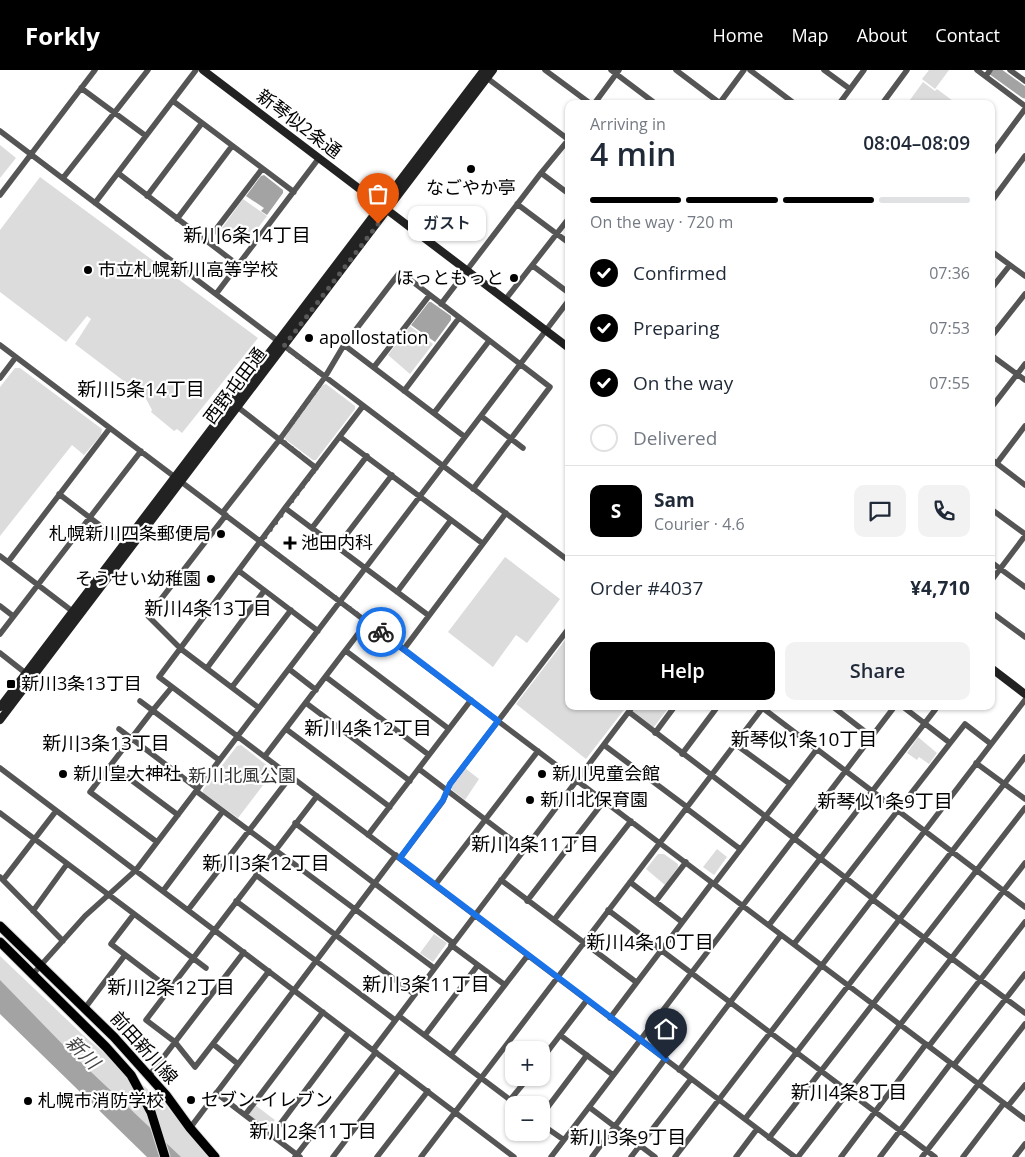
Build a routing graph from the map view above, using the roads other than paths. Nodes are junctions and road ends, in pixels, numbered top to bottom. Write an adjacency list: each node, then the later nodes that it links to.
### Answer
1 (95, 70): 19 (street)
2 (148, 70): 31 (street)
3 (196, 70): 29 (street)
4 (202, 70): 41 (street, 新琴似2条通)
5 (493, 70): 17 (street, 西野屯田通)
6 (545, 70): 21 (street)
7 (676, 70): 24 (street)
8 (744, 70): 25 (street)
9 (750, 70): 26 (street)
10 (824, 70): 20 (street)
11 (864, 70): 20 (street)
12 (907, 70): 28 (street)
13 (977, 70): 16 (street)
14 (1010, 70): 18 (street)
15 (616, 71): 22 (street); 23 (street)
16 (988, 73): 30 (street)
17 (486, 74): 35 (street); 53 (street, 西野屯田通)
18 (1025, 81)
19 (81, 88): 31 (street); 39 (street)
20 (850, 90): 27 (street)
21 (587, 100)
22 (596, 100)
23 (651, 100)
24 (716, 100)
25 (722, 100)
26 (790, 100)
27 (843, 100)
28 (885, 100)
29 (173, 101): 32 (street); 34 (street)
30 (1025, 107): 38 (street)
31 (115, 113): 34 (street); 45 (street)
32 (202, 123): 37 (street); 49 (street)
33 (0, 131): 39 (street)
34 (146, 136): 43 (street)
35 (565, 138)
36 (565, 144): 44 (street)
37 (232, 146): 42 (street); 54 (street)
38 (995, 149)
39 (31, 154): 45 (street); 48 (street)
40 (1025, 156): 50 (street)
41 (319, 158): 47 (street); 53 (street, 新琴似2条通)
42 (262, 169): 47 (street); 58 (street)
43 (118, 173): 49 (street); 51 (street)
44 (541, 173): 46 (street); 52 (street)
45 (63, 178): 51 (street)
46 (565, 191)
47 (294, 192): 60 (street)
48 (0, 195)
49 (147, 196): 54 (street)
50 (995, 197)
51 (95, 203): 67 (street)
52 (517, 204): 56 (street); 63 (street)
53 (385, 208): 63 (street, 新琴似2条通); 77 (street, 西野屯田通)
54 (177, 219): 58 (street)
55 (565, 223): 56 (street)
56 (556, 234): 57 (street); 62 (street)
57 (565, 240)
58 (207, 241): 60 (street)
59 (995, 254): 61 (street)
60 (238, 265): 67 (street)
61 (1010, 265): 64 (street); 65 (street)
62 (533, 266): 66 (street); 70 (street)
63 (467, 271): 70 (street, 新琴似2条通); 71 (street)
64 (1025, 276)
65 (995, 284)
66 (565, 290)
67 (216, 294): 77 (street)
68 (1025, 294): 75 (street)
69 (429, 296): 71 (street); 79 (street); 85 (street)
70 (505, 300): 74 (street, 新琴似2条通)
71 (441, 304): 73 (street)
72 (565, 305): 74 (street)
73 (459, 318): 76 (street); 90 (street)
74 (546, 331): 80 (street, 新琴似2条通); 83 (street)
75 (995, 333)
76 (489, 341): 83 (street); 94 (street)
77 (281, 344): 87 (street); 92 (street, 西野屯田通)
78 (0, 345): 81 (street)
79 (344, 345): 85 (street); 87 (street)
80 (565, 345)
81 (16, 357): 88 (street); 97 (street)
82 (995, 358): 86 (street)
83 (520, 364): 95 (street); 100 (street)
84 (1025, 364): 86 (street)
85 (374, 367): 90 (street)
86 (1017, 374): 89 (street); 91 (street)
87 (325, 377): 93 (street); 101 (street)
88 (0, 378)
89 (1025, 380)
90 (404, 391): 94 (street)
91 (995, 403)
92 (235, 405): 101 (street); 110 (street, 西野屯田通)
93 (363, 406): 98 (street); 107 (street)
94 (434, 413): 99 (street)
95 (481, 416): 99 (street); 100 (street)
96 (1025, 426): 105 (street)
97 (110, 428): 103 (street); 113 (street)
98 (340, 437): 104 (street); 108 (street)
99 (465, 437): 107 (street)
100 (511, 438): 102 (street); 112 (street)
101 (280, 439): 108 (street); 117 (street)
102 (523, 448)
103 (141, 451): 110 (street); 119 (street)
104 (367, 456): 109 (street); 121 (street)
105 (995, 460)
106 (995, 462): 111 (street)
107 (443, 466): 112 (street); 114 (street)
108 (316, 468): 115 (street)
109 (392, 475): 114 (street); 126 (street)
110 (178, 479): 117 (street); 125 (street, 西野屯田通)
111 (1024, 481)
112 (473, 489): 118 (street)
113 (59, 494): 119 (street); 129 (street)
114 (420, 497): 120 (street); 131 (street)
115 (285, 508): 121 (street); 123 (street)
116 (995, 512): 122 (street)
117 (224, 513): 123 (street); 151 (street)
118 (506, 513): 124 (street); 128 (street)
119 (90, 517): 125 (street); 135 (street)
120 (451, 520): 124 (street); 138 (street)
121 (312, 528): 126 (street)
122 (1025, 535): 132 (street)
123 (261, 542): 133 (street); 139 (street)
124 (482, 544): 143 (street)
125 (127, 546): 142 (street, 西野屯田通)
126 (337, 547): 131 (street)
127 (0, 556): 129 (street)
128 (565, 558)
129 (8, 562): 135 (street)
130 (995, 565): 132 (street)
131 (365, 569): 138 (street); 139 (street)
132 (1000, 569): 134 (street); 136 (street)
133 (239, 571): 137 (street); 151 (street)
134 (995, 576)
135 (39, 586): 142 (street); 145 (street)
136 (1025, 588)
137 (264, 591): 141 (street); 155 (street)
138 (397, 592): 143 (street)
139 (340, 602): 146 (street); 147 (street)
140 (0, 606): 145 (street)
141 (291, 610): 147 (street); 161 (street)
142 (76, 614): 158 (street, 西野屯田通)
143 (428, 615): 152 (street)
144 (995, 615): 150 (street)
145 (14, 616): 149 (street)
146 (368, 622): 152 (street); 153 (street)
147 (318, 631): 156 (street)
148 (565, 633): 181 (street)
149 (0, 634)
150 (1025, 637)
151 (181, 649): 155 (street); 160 (street)
152 (404, 649): 165 (street)
153 (346, 651): 159 (street); 185 (street)
154 (0, 653): 158 (street)
155 (207, 668): 161 (street)
156 (289, 669): 162 (street); 169 (street)
157 (995, 671): 163 (street)
158 (29, 675): 168 (street, 西野屯田通); 180 (street, 西野屯田通)
159 (326, 677): 162 (street); 197 (street)
160 (172, 687): 170 (street); 187 (street)
161 (232, 687): 169 (street)
162 (316, 690): 167 (street)
163 (1025, 694)
164 (140, 700): 170 (street)
165 (471, 700): 181 (street); 185 (street)
166 (1025, 700): 192 (street)
167 (306, 703): 184 (street); 209 (street)
168 (0, 707)
169 (259, 708): 187 (street)
170 (153, 710): 189 (street); 200 (street)
171 (672, 710): 186 (street)
172 (715, 710): 196 (street)
173 (760, 710): 191 (street)
174 (766, 710): 194 (street)
175 (837, 710): 188 (street)
176 (892, 710): 188 (street)
177 (907, 710): 182 (street)
178 (935, 710): 182 (street)
179 (629, 712): 186 (street); 193 (street)
180 (0, 720)
181 (498, 721): 195 (street); 213 (street)
182 (925, 723): 190 (street); 214 (street)
183 (119, 729): 189 (street)
184 (286, 729): 198 (street); 218 (street)
185 (449, 729): 197 (street)
186 (655, 733): 196 (street)
187 (238, 736): 198 (street); 200 (street)
188 (872, 737): 205 (street)
189 (131, 738): 202 (street); 212 (street)
190 (950, 743): 192 (street); 221 (street)
191 (735, 744): 207 (street); 211 (street)
192 (991, 744): 201 (street)
193 (604, 745): 208 (street); 219 (street)
194 (817, 749): 205 (street); 211 (street)
195 (538, 751): 208 (street); 227 (street)
196 (682, 754): 207 (street)
197 (429, 755): 204 (street)
198 (265, 756): 206 (street)
199 (1025, 757): 210 (street)
200 (219, 760): 212 (street)
201 (976, 763): 210 (street); 231 (street)
202 (111, 765): 225 (street); 235 (street)
203 (0, 768): 222 (street)
204 (418, 769): 209 (street); 213 (street)
205 (846, 771): 214 (street); 233 (street)
206 (290, 776): 215 (street); 230 (street)
207 (711, 776): 219 (street); 226 (street)
208 (577, 780): 217 (street); 238 (street)
209 (410, 781): 218 (street)
210 (1004, 783): 216 (street); 240 (street)
211 (790, 784): 226 (street)
212 (197, 790): 223 (street); 225 (street)
213 (447, 790): 227 (street); 241 (street)
214 (873, 791): 221 (street); 242 (street)
215 (317, 796): 229 (street); 232 (street)
216 (1025, 799)
217 (604, 801): 228 (street); 261 (street)
218 (390, 807): 232 (street)
219 (686, 808): 236 (street); 239 (street)
220 (1025, 808): 247 (street)
221 (898, 810): 231 (street); 249 (street)
222 (56, 811): 234 (street); 246 (street)
223 (223, 811): 230 (street); 257 (street)
224 (0, 813): 234 (street)
225 (178, 815): 235 (street)
226 (765, 816): 233 (street); 239 (street)
227 (485, 819): 238 (street); 255 (street)
228 (631, 821): 236 (street); 272 (street)
229 (295, 823): 237 (street); 254 (street)
230 (248, 830): 237 (street); 266 (street)
231 (924, 831): 240 (street); 259 (street)
232 (368, 834): 241 (street)
233 (794, 838): 242 (street); 263 (street)
234 (35, 840): 245 (street); 250 (street)
235 (157, 842): 246 (street)
236 (659, 843): 243 (street); 252 (street)
237 (276, 849): 248 (street); 265 (street)
238 (524, 849): 251 (street)
239 (740, 849): 253 (street)
240 (952, 852): 247 (street); 271 (street)
241 (398, 857): 254 (street); 255 (street)
242 (820, 858): 249 (street); 275 (street)
243 (686, 862): 253 (street); 262 (street)
244 (1025, 863): 256 (street)
245 (67, 864): 258 (street); 268 (street)
246 (136, 870): 257 (street); 258 (street)
247 (977, 870): 256 (street); 280 (street)
248 (256, 875): 260 (street); 278 (street)
249 (846, 877): 259 (street); 285 (street)
250 (1, 878): 268 (street)
251 (500, 880): 261 (street); 270 (street)
252 (630, 882): 262 (street); 267 (street)
253 (713, 883): 263 (street); 273 (street)
254 (375, 884): 265 (street); 284 (street)
255 (435, 885): 270 (street)
256 (1004, 890): 264 (street); 290 (street)
257 (163, 891): 266 (street)
258 (109, 895): 269 (street); 281 (street)
259 (872, 899): 271 (street); 294 (street)
260 (236, 901): 277 (street); 292 (street)
261 (527, 901): 272 (street)
262 (656, 901): 273 (street)
263 (742, 906): 275 (street); 299 (street)
264 (1025, 907)
265 (355, 909): 278 (street); 297 (street)
266 (188, 910): 277 (street)
267 (608, 910): 283 (street); 286 (street)
268 (33, 911): 281 (street)
269 (134, 914): 288 (street); 291 (street)
270 (475, 915): 284 (street); 289 (street)
271 (899, 919): 280 (street); 306 (street)
272 (554, 920): 283 (street)
273 (682, 922): 286 (street)
274 (1025, 922): 303 (street)
275 (769, 925): 279 (street)
276 (0, 926): 295 (main road, 前田新川線)
277 (215, 930): 287 (street); 291 (street)
278 (336, 935): 292 (street); 309 (street)
279 (781, 935): 285 (street); 312 (street)
280 (925, 937): 290 (street); 313 (street)
281 (63, 941): 295 (street)
282 (0, 942): 300 (main road, 前田新川線)
283 (583, 943): 302 (street); 304 (street)
284 (452, 944): 293 (street); 297 (street)
285 (794, 944): 294 (street)
286 (661, 950): 299 (street); 304 (street)
287 (244, 952): 298 (street); 326 (street)
288 (125, 955): 307 (street); 314 (street)
289 (528, 955): 302 (street); 305 (street)
290 (951, 957): 303 (street); 319 (street)
291 (193, 958): 296 (street); 307 (street)
292 (316, 961): 308 (street); 317 (street)
293 (478, 965): 305 (street); 324 (street)
294 (821, 965): 306 (street); 322 (street)
295 (41, 966): 300 (street); 314 (main road, 前田新川線)
296 (206, 968)
297 (434, 968): 309 (street)
298 (269, 971): 308 (street); 327 (street)
299 (691, 973): 312 (street); 325 (street)
300 (33, 974): 374 (main road, 前田新川線)
301 (1025, 974): 310 (street)
302 (557, 978): 311 (street); 342 (street)
303 (980, 978): 310 (street); 328 (street)
304 (636, 982): 318 (street)
305 (505, 985): 332 (street)
306 (848, 985): 313 (street); 331 (street)
307 (170, 989): 326 (street)
308 (294, 990): 315 (street); 335 (street)
309 (414, 994): 317 (street)
310 (1006, 998): 316 (street); 336 (street)
311 (587, 1000): 318 (street); 323 (street)
312 (730, 1002): 322 (street); 338 (street)
313 (873, 1004): 319 (street); 339 (street)
314 (84, 1008): 341 (main road, 前田新川線)
315 (323, 1012): 321 (street); 358 (street)
316 (1025, 1013)
317 (397, 1018): 324 (street); 330 (street)
318 (610, 1018): 325 (street)
319 (900, 1024): 328 (street); 348 (street)
320 (1025, 1024): 344 (street)
321 (349, 1032): 330 (street); 366 (street)
322 (770, 1032): 331 (street); 352 (street)
323 (560, 1035): 329 (street); 333 (street)
324 (425, 1036): 332 (street)
325 (640, 1040): 334 (street); 340 (street)
326 (175, 1042): 327 (street); 341 (street)
327 (213, 1044): 335 (street)
328 (927, 1045): 336 (street); 357 (street)
329 (550, 1048)
330 (374, 1051): 337 (street); 372 (street)
331 (797, 1052): 339 (street); 359 (street)
332 (451, 1055): 342 (street)
333 (587, 1055): 340 (street); 353 (street)
334 (666, 1059): 338 (street); 361 (street)
335 (238, 1064): 349 (street)
336 (953, 1064): 344 (street); 365 (street)
337 (399, 1070): 347 (street); 376 (street)
338 (679, 1070): 343 (street)
339 (821, 1071): 348 (street); 367 (street)
340 (613, 1075): 355 (street)
341 (149, 1076): 362 (main road, 前田新川線)
342 (481, 1078): 350 (street); 356 (street)
343 (691, 1079): 352 (street); 370 (street)
344 (978, 1084): 354 (street); 371 (street)
345 (1025, 1085): 354 (street)
346 (521, 1086): 351 (street)
347 (428, 1092): 356 (street); 377 (street)
348 (848, 1092): 357 (street); 385 (street)
349 (216, 1093): 358 (street); 362 (street)
350 (505, 1096)
351 (513, 1096)
352 (718, 1099): 359 (street); 383 (street)
353 (550, 1104)
354 (1006, 1104): 360 (street); 390 (street)
355 (589, 1107): 361 (street); 368 (street)
356 (455, 1112): 373 (street); 378 (street)
357 (875, 1112): 365 (street); 386 (street)
358 (245, 1115): 366 (street)
359 (745, 1119): 363 (street)
360 (1025, 1119)
361 (614, 1126): 370 (street); 380 (street)
362 (190, 1128): 375 (main road, 前田新川線)
363 (757, 1129): 367 (street); 384 (street)
364 (550, 1130): 368 (street)
365 (900, 1130): 371 (street); 387 (street)
366 (272, 1135): 372 (street)
367 (769, 1138): 385 (street)
368 (564, 1140): 379 (street)
369 (1025, 1144): 391 (street)
370 (640, 1146): 381 (street); 382 (street)
371 (927, 1151): 388 (street); 389 (street)
372 (297, 1156)
373 (513, 1156)
374 (165, 1157)
375 (215, 1157)
376 (333, 1157)
377 (377, 1157)
378 (421, 1157)
379 (551, 1157)
380 (592, 1157)
381 (631, 1157)
382 (655, 1157)
383 (675, 1157)
384 (736, 1157)
385 (796, 1157)
386 (841, 1157)
387 (880, 1157)
388 (922, 1157)
389 (935, 1157)
390 (963, 1157)
391 (1015, 1157)

